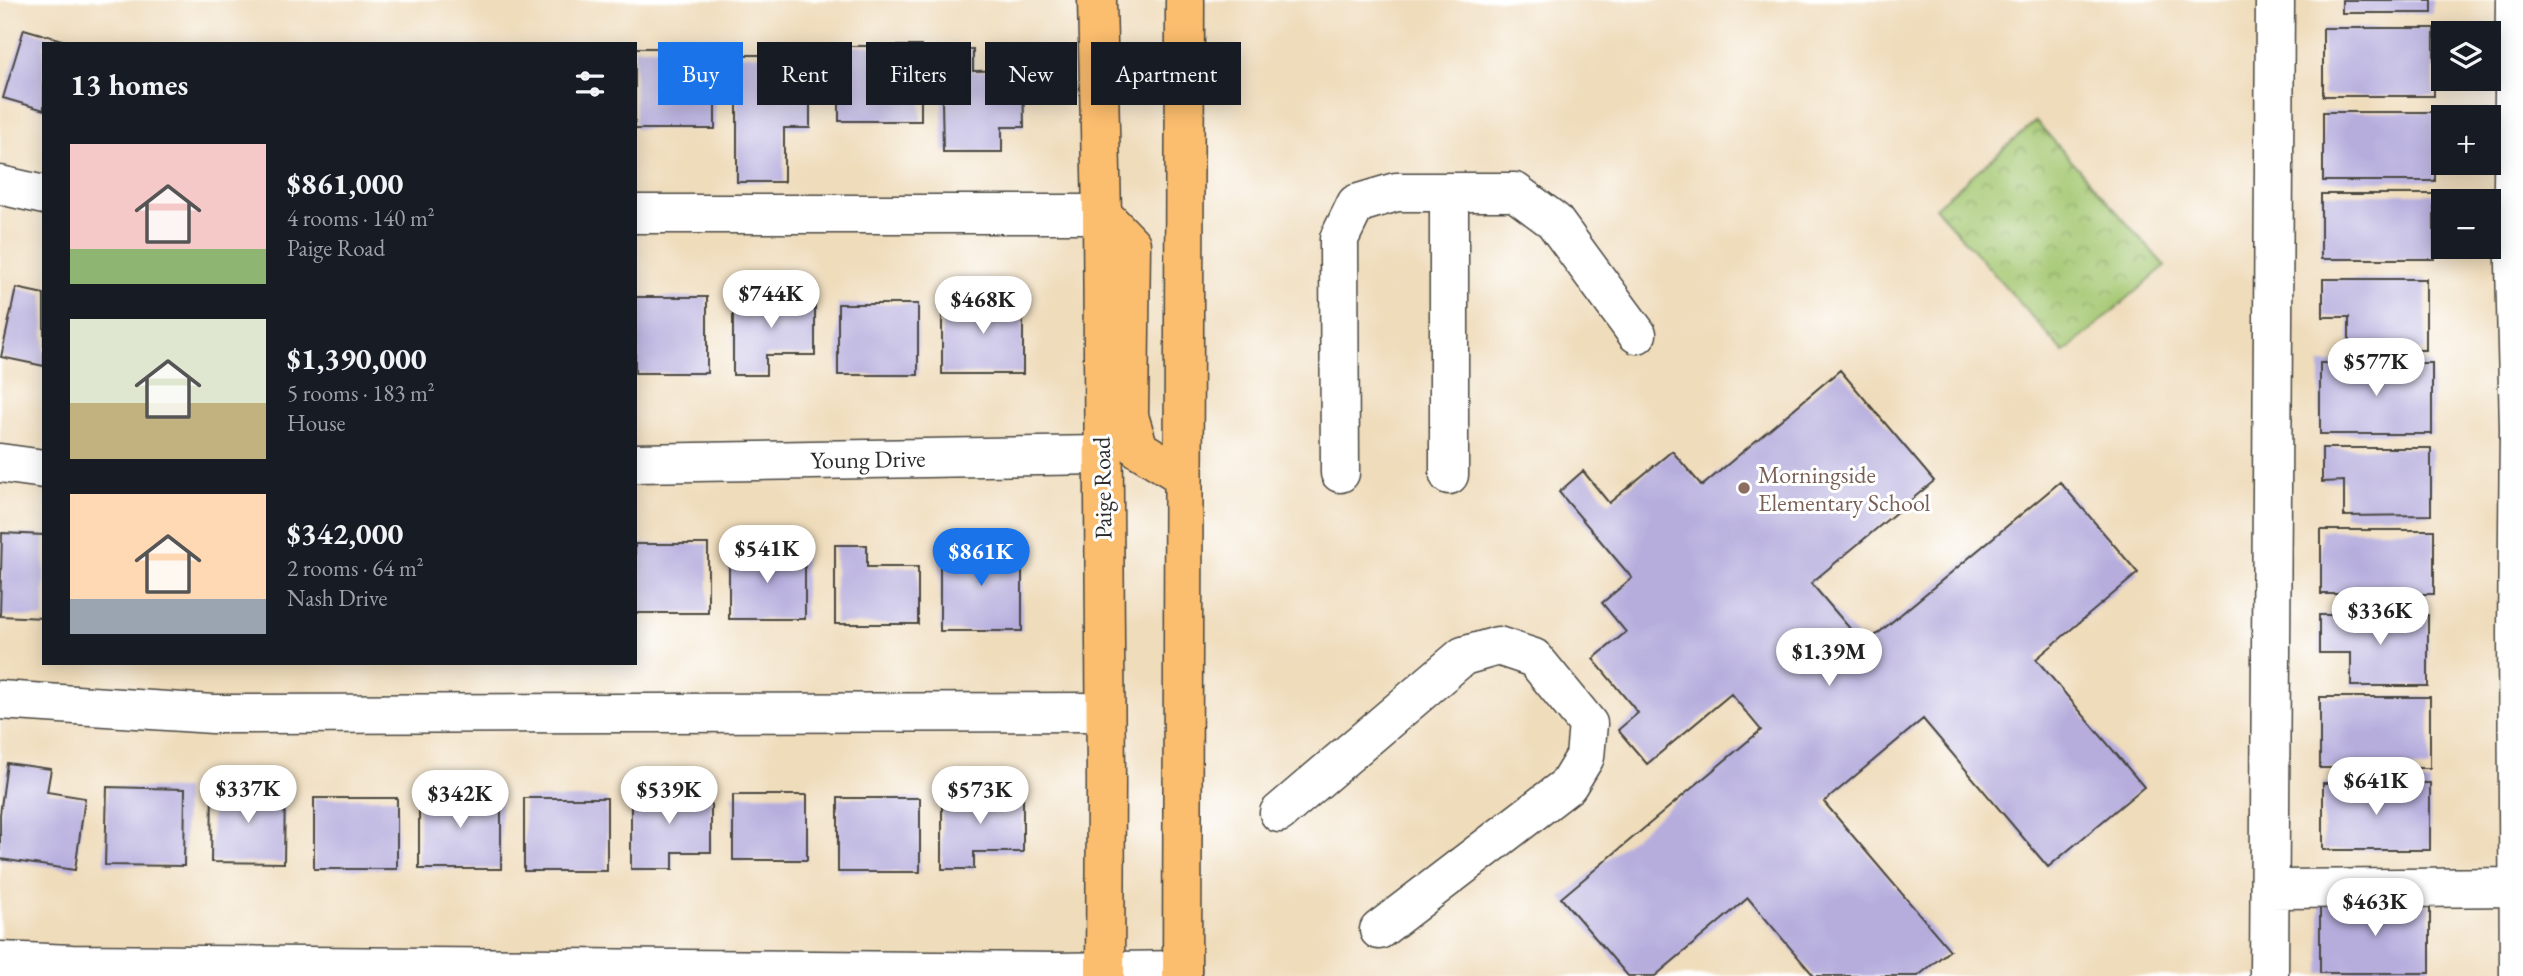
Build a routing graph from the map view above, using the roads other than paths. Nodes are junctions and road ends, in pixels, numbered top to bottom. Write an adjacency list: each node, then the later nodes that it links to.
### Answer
1 (1097, 0): 10 (main road, Paige Road)
2 (1185, 0): 19 (main road)
3 (2275, 0): 25 (street)
4 (2515, 0): 5 (street)
5 (2518, 183): 12 (street)
6 (0, 185): 8 (street)
7 (1449, 192): 11 (street); 17 (street); 18 (street)
8 (42, 195)
9 (637, 214): 10 (street)
10 (1102, 214): 13 (main road, Paige Road); 19 (main road)
11 (1637, 334)
12 (2521, 427): 20 (street)
13 (1102, 455): 15 (street, Young Drive); 22 (main road, Paige Road)
14 (0, 463): 16 (street)
15 (637, 463)
16 (42, 469)
17 (1340, 473)
18 (1449, 475)
19 (1183, 476): 28 (main road)
20 (2520, 634): 24 (street)
21 (0, 700): 22 (street)
22 (1105, 712): 29 (main road, Paige Road)
23 (1279, 813): 26 (street)
24 (2521, 886): 25 (street); 31 (street)
25 (2270, 889): 30 (street)
26 (1379, 930)
27 (0, 961): 29 (street)
28 (1182, 973): 29 (street)
29 (1105, 974)
30 (2269, 976)
31 (2519, 976)

